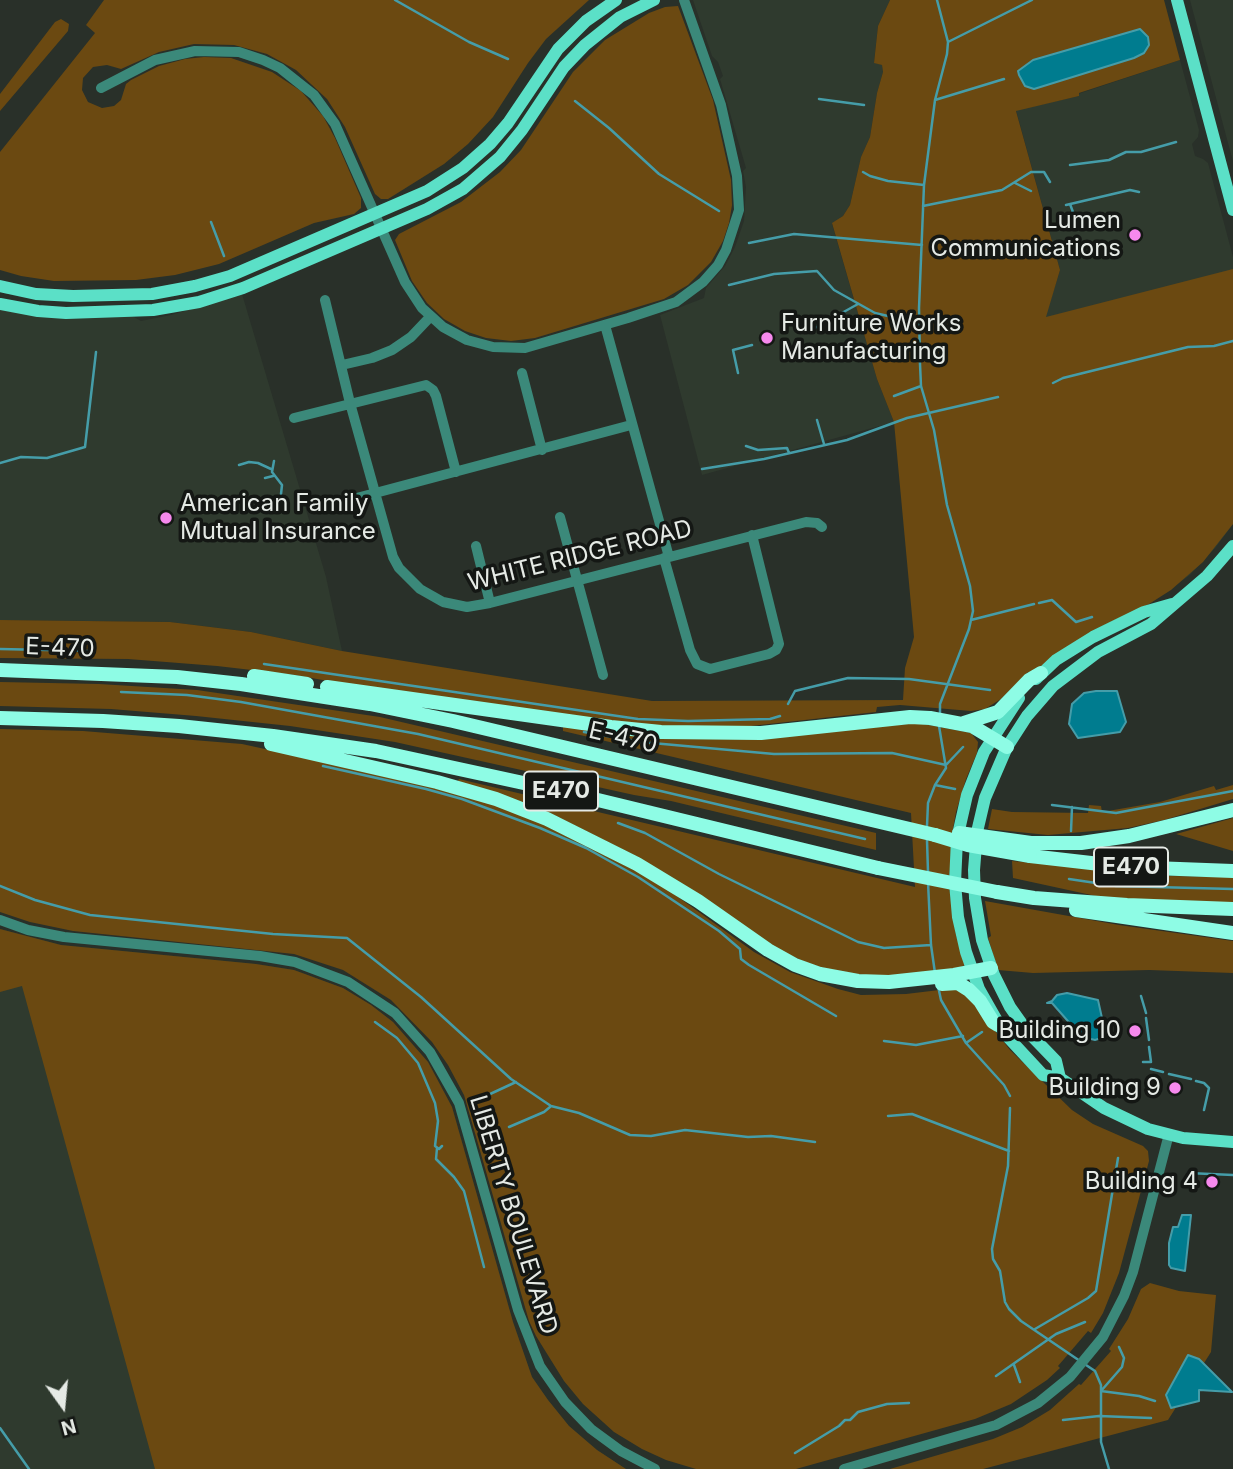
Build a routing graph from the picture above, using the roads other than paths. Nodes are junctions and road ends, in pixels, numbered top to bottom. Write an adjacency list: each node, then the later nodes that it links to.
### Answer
1 (616, 0): 7 (main road)
2 (654, 0): 8 (main road)
3 (684, 0): 13 (street)
4 (1177, 0): 6 (main road)
5 (101, 88): 7 (street)
6 (1233, 210)
7 (375, 213): 8 (street); 9 (main road)
8 (382, 228): 11 (main road); 12 (street)
9 (0, 286)
10 (325, 300): 14 (street, WHITE RIDGE ROAD)
11 (0, 304)
12 (430, 317): 13 (street); 14 (street)
13 (605, 325): 18 (street)
14 (342, 365): 16 (street, WHITE RIDGE ROAD)
15 (522, 373): 19 (street)
16 (350, 403): 17 (street); 20 (street); 21 (street, WHITE RIDGE ROAD)
17 (294, 418)
18 (631, 425): 19 (street); 28 (street)
19 (542, 450): 20 (street)
20 (456, 472): 21 (street)
21 (376, 494): 22 (street); 30 (street, WHITE RIDGE ROAD)
22 (319, 508)
23 (560, 517): 29 (street)
24 (822, 527): 25 (street, WHITE RIDGE ROAD)
25 (752, 535): 28 (street, WHITE RIDGE ROAD); 28 (street)
26 (476, 546): 30 (street)
27 (1233, 546): 31 (main road)
28 (667, 557): 29 (street, WHITE RIDGE ROAD)
29 (579, 580): 30 (street, WHITE RIDGE ROAD); 34 (street)
30 (490, 603)
31 (1172, 604): 33 (main road); 40 (main road)
32 (0, 670): 35 (highway, E-470 / E470)
33 (1041, 673): 37 (highway); 39 (main road)
34 (603, 675)
35 (211, 680): 37 (highway); 42 (highway, E-470 / E470, bridge)
36 (0, 718): 38 (highway, E470)
37 (964, 723): 39 (highway)
38 (241, 732): 44 (highway, E470, bridge); 50 (highway)
39 (992, 737): 40 (highway); 49 (main road)
40 (1007, 747): 48 (main road)
41 (1233, 810): 42 (highway)
42 (1030, 849): 43 (highway, E470)
43 (1233, 872)
44 (1034, 898): 45 (highway, E470); 47 (highway)
45 (1233, 909)
46 (0, 920): 55 (street, LIBERTY BOULEVARD)
47 (1233, 933)
48 (991, 968): 49 (highway); 52 (main road)
49 (972, 972): 50 (highway); 51 (main road)
50 (955, 979): 51 (highway)
51 (998, 1025): 52 (main road)
52 (1060, 1078): 53 (main road)
53 (1169, 1134): 54 (main road); 56 (street)
54 (1233, 1142)
55 (655, 1469)
56 (846, 1469)

